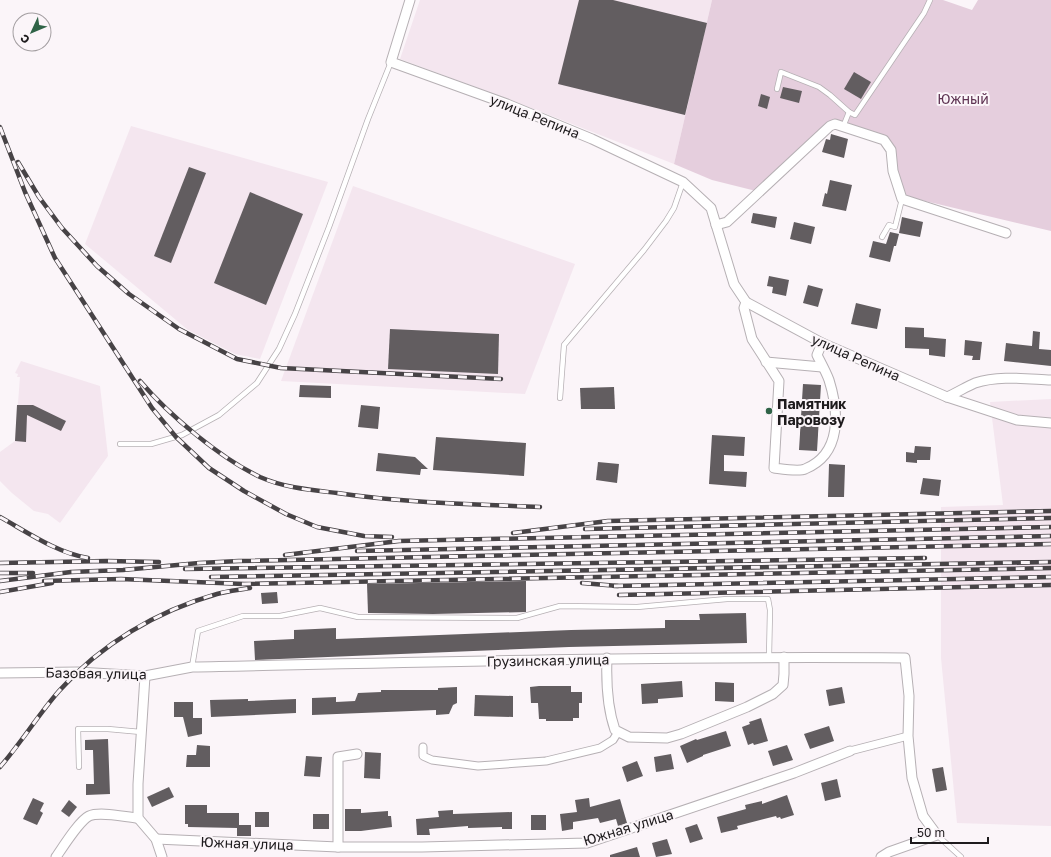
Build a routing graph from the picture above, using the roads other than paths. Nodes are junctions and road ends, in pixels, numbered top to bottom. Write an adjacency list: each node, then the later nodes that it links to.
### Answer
1 (410, 0): 3 (street)
2 (930, 0): 5 (lane)
3 (391, 62): 7 (street, улица Репина); 20 (lane)
4 (778, 89): 5 (lane)
5 (849, 112): 6 (lane)
6 (843, 127): 8 (street); 9 (street)
7 (683, 182): 9 (street, улица Репина); 18 (lane)
8 (902, 199): 10 (street); 11 (lane)
9 (716, 225): 12 (street, улица Репина)
10 (1006, 233)
11 (882, 237)
12 (746, 302): 13 (street, улица Репина); 14 (street)
13 (822, 343): 15 (street); 17 (street, улица Репина)
14 (766, 362): 15 (street); 15 (street)
15 (822, 367)
16 (1051, 380): 17 (street)
17 (947, 397): 19 (street, улица Репина)
18 (560, 398)
19 (1051, 423)
20 (120, 444)
21 (769, 657): 22 (street, Грузинская улица); 23 (street, Грузинская улица); 24 (lane)
22 (784, 657): 28 (street); 29 (street, Грузинская улица)
23 (607, 658): 24 (street, Грузинская улица); 28 (street)
24 (192, 667): 26 (street, Базовая улица)
25 (0, 673): 26 (street, Базовая улица)
26 (145, 676): 27 (street)
27 (141, 732): 33 (lane); 34 (street)
28 (618, 732): 30 (street)
29 (908, 736): 31 (street); 35 (street)
30 (423, 747)
31 (850, 751): 38 (street, Южная улица)
32 (357, 754): 37 (street)
33 (79, 767)
34 (138, 818): 36 (street); 39 (street)
35 (937, 835): 42 (street); 43 (lane)
36 (156, 839): 37 (street, Южная улица); 40 (street)
37 (338, 847): 38 (street, Южная улица)
38 (422, 847): 41 (street)
39 (56, 857)
40 (162, 857)
41 (422, 857)
42 (881, 857)
43 (961, 857)

